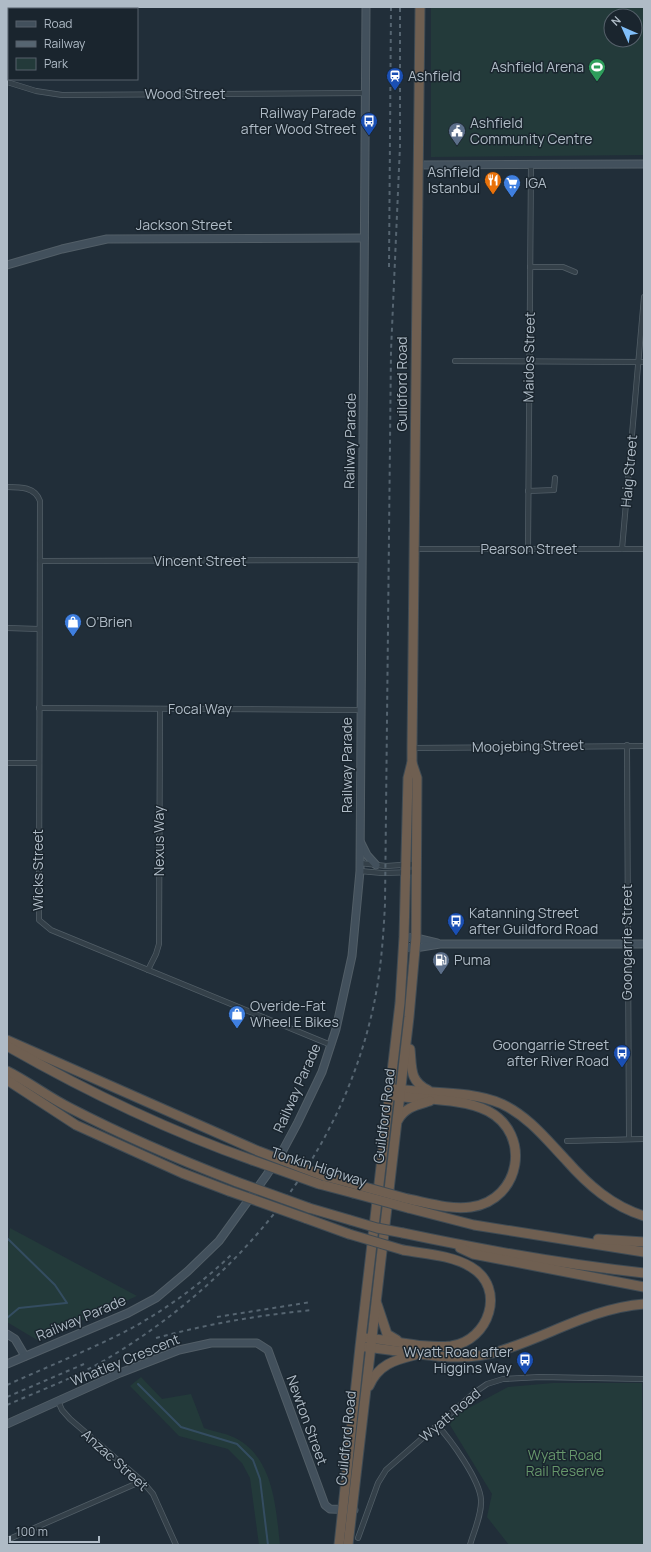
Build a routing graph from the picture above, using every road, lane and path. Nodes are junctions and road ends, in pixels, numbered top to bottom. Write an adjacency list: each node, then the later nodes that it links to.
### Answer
1 (366, 7): 4 (street, Railway Parade)
2 (420, 7): 6 (highway, Guildford Road)
3 (7, 82): 4 (street, Wood Street)
4 (366, 93): 8 (street, Railway Parade)
5 (644, 164): 7 (street)
6 (418, 165): 7 (street); 20 (highway, Guildford Road)
7 (531, 165): 10 (street, Maidos Street)
8 (364, 238): 9 (street, Jackson Street); 24 (street, Railway Parade)
9 (7, 265)
10 (530, 267): 11 (street); 14 (street, Maidos Street)
11 (575, 272)
12 (644, 297): 15 (street, Haig Street)
13 (455, 361): 14 (street)
14 (530, 361): 15 (street); 19 (street, Maidos Street)
15 (638, 362): 16 (street); 22 (street, Haig Street)
16 (644, 362)
17 (555, 478): 19 (street)
18 (7, 487): 25 (street, Wicks Street)
19 (528, 491): 21 (street, Maidos Street)
20 (415, 549): 21 (street, Pearson Street); 33 (highway, Guildford Road)
21 (528, 549): 22 (street, Pearson Street)
22 (622, 549): 23 (street, Pearson Street)
23 (644, 549)
24 (361, 560): 25 (street, Vincent Street); 30 (street, Railway Parade)
25 (40, 561): 27 (street, Wicks Street)
26 (7, 628): 27 (street)
27 (39, 629): 28 (street, Wicks Street)
28 (39, 708): 29 (street, Focal Way); 35 (street, Wicks Street)
29 (160, 709): 30 (street, Focal Way); 50 (street, Nexus Way)
30 (360, 710): 37 (street, Railway Parade)
31 (627, 745): 32 (street, Moojebing Street); 33 (street, Moojebing Street); 46 (street, Goongarrie Street)
32 (644, 746)
33 (412, 748): 34 (highway, Guildford Road)
34 (412, 762): 40 (highway, Guildford Road); 41 (highway, Guildford Road)
35 (39, 763): 36 (street); 50 (street, Wicks Street)
36 (7, 764)
37 (360, 841): 38 (street, Railway Parade); 39 (street)
38 (360, 863): 39 (street); 42 (street, Railway Parade)
39 (376, 865): 41 (street)
40 (417, 868): 41 (street); 41 (street); 44 (highway, Guildford Road)
41 (406, 869): 42 (street); 43 (highway, Guildford Road)
42 (360, 871): 53 (street, Railway Parade)
43 (404, 937): 44 (street); 48 (highway, Guildford Road)
44 (416, 938): 45 (street); 49 (highway, Guildford Road)
45 (440, 944): 46 (street); 49 (street)
46 (627, 944): 47 (street); 61 (street, Goongarrie Street)
47 (644, 944)
48 (403, 947): 49 (street); 57 (highway, Guildford Road)
49 (415, 948): 51 (highway, Guildford Road)
50 (148, 970): 53 (street, Wicks Street)
51 (408, 1033): 58 (highway, Guildford Road); 59 (highway)
52 (7, 1040): 64 (highway, bridge)
53 (331, 1045): 81 (street, Railway Parade)
54 (7, 1046): 64 (highway, Tonkin Highway, bridge)
55 (7, 1071): 68 (highway, bridge)
56 (7, 1080): 79 (highway, bridge)
57 (390, 1092): 58 (highway); 76 (highway, Guildford Road)
58 (401, 1093): 59 (highway); 60 (highway, Guildford Road)
59 (434, 1096): 60 (highway); 65 (highway); 66 (highway)
60 (397, 1122): 73 (highway, Guildford Road)
61 (629, 1139): 62 (street); 63 (street)
62 (644, 1139)
63 (567, 1141)
64 (322, 1180): 65 (highway, Tonkin Highway, bridge)
65 (408, 1204): 67 (highway, Tonkin Highway)
66 (644, 1216)
67 (546, 1236): 69 (highway); 70 (highway, Tonkin Highway)
68 (446, 1242): 71 (highway); 72 (highway)
69 (644, 1242)
70 (644, 1252)
71 (644, 1273)
72 (644, 1287)
73 (377, 1303): 78 (highway, Guildford Road); 79 (highway)
74 (644, 1304): 80 (highway)
75 (7, 1334): 81 (street)
76 (360, 1342): 78 (highway); 89 (highway, Guildford Road)
77 (257, 1343): 85 (street, Whatley Crescent); 89 (street, Newton Street)
78 (371, 1343): 79 (highway); 80 (highway); 84 (highway, Guildford Road)
79 (403, 1343)
80 (420, 1353): 84 (highway)
81 (24, 1356): 82 (street, Railway Parade)
82 (7, 1364)
83 (644, 1379): 87 (street, Wyatt Road)
84 (364, 1398): 90 (highway, Guildford Road)
85 (58, 1401): 86 (street, Whatley Crescent); 88 (street, Anzac Street)
86 (7, 1424)
87 (437, 1425): 91 (street, Wyatt Road); 96 (street)
88 (142, 1481): 92 (street); 93 (street, Anzac Street)
89 (342, 1509): 90 (street, Newton Street); 94 (highway, Guildford Road)
90 (354, 1510): 95 (highway, Guildford Road)
91 (358, 1538)
92 (7, 1540)
93 (176, 1545)
94 (339, 1545)
95 (348, 1545)
96 (470, 1545)

